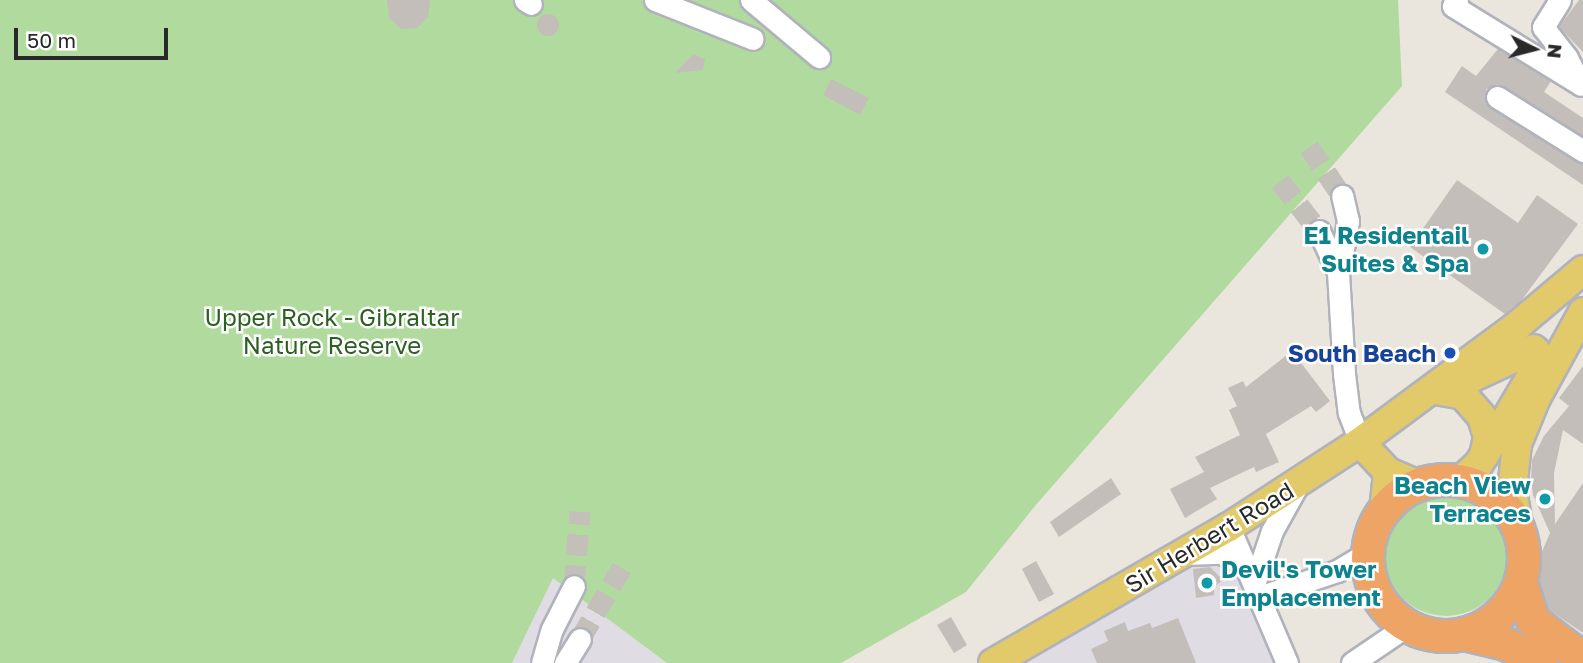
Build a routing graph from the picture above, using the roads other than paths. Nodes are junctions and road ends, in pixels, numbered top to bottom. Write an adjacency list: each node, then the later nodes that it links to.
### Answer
1 (655, 0): 5 (street)
2 (751, 0): 6 (street)
3 (1457, 0): 7 (street)
4 (1560, 0): 7 (street)
5 (753, 39)
6 (819, 57)
7 (1581, 85)
8 (1497, 97): 9 (street)
9 (1583, 151)
10 (1342, 196): 13 (street)
11 (1319, 231): 13 (street)
12 (1583, 270): 14 (main road)
13 (1338, 272): 17 (street)
14 (1533, 313): 15 (main road); 15 (main road); 16 (main road)
15 (1557, 339): 16 (main road); 18 (main road); 25 (main road)
16 (1430, 395): 17 (main road, Sir Herbert Road); 18 (main road)
17 (1360, 442): 19 (main road); 20 (main road, Sir Herbert Road)
18 (1484, 457): 21 (main road)
19 (1388, 472): 22 (main road); 23 (main road)
20 (1301, 480): 24 (main road, Sir Herbert Road); 28 (street)
21 (1460, 481): 22 (highway); 25 (highway)
22 (1419, 485): 23 (highway)
23 (1384, 511): 26 (highway)
24 (1229, 527): 27 (main road, Sir Herbert Road); 28 (street)
25 (1519, 530): 29 (highway)
26 (1368, 552): 28 (street); 31 (highway)
27 (1181, 554): 28 (street); 37 (main road, Sir Herbert Road)
28 (1253, 582): 38 (street)
29 (1521, 583): 32 (highway); 34 (highway)
30 (574, 586): 35 (street)
31 (1415, 630): 32 (highway); 39 (street)
32 (1464, 634): 40 (highway)
33 (580, 639): 36 (street)
34 (1583, 659)
35 (542, 663)
36 (565, 663)
37 (993, 663)
38 (1287, 663)
39 (1352, 663)
40 (1541, 663)

